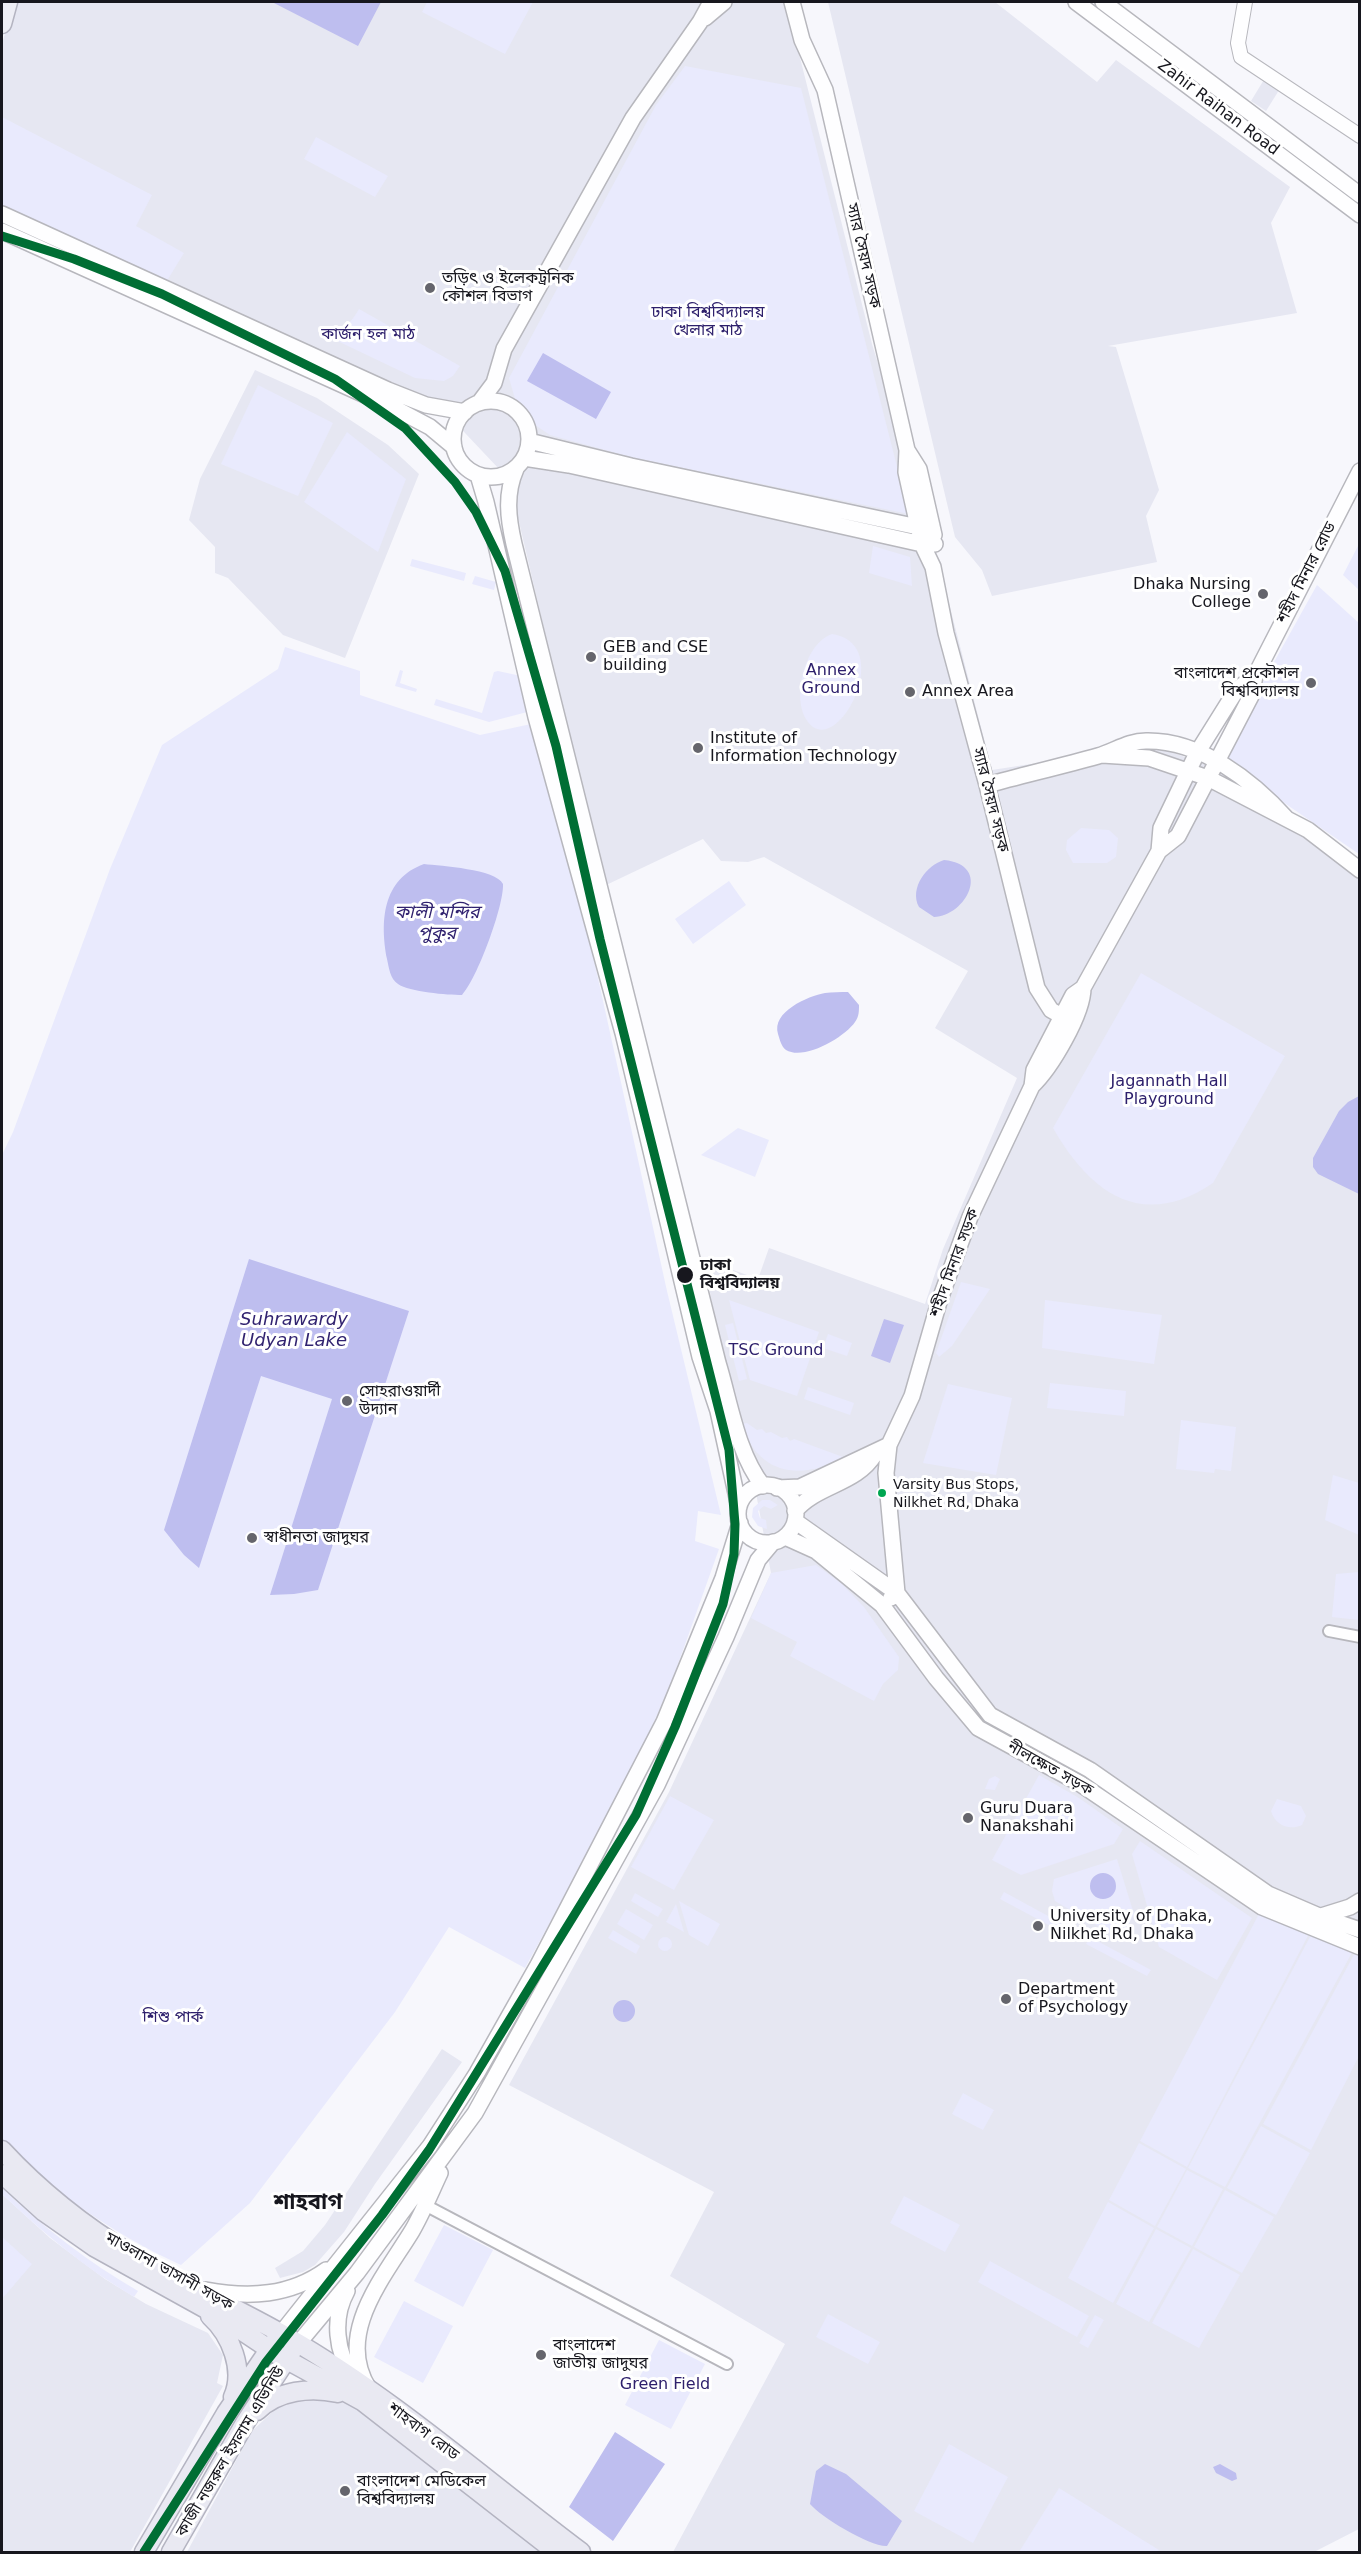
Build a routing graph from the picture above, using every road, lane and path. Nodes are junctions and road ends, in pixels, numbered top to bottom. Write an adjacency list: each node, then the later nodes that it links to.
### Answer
1 (8, 2): 10 (main road)
2 (711, 2): 9 (main road)
3 (724, 2): 9 (main road)
4 (792, 2): 11 (main road, স্যার সৈয়দ সড়ক)
5 (802, 2): 11 (main road, স্যার সৈয়দ সড়ক)
6 (1076, 2): 15 (main road, Zahir Raihan Road)
7 (1103, 2): 13 (main road)
8 (1245, 2): 12 (street)
9 (700, 22): 19 (main road)
10 (2, 24)
11 (814, 62): 28 (main road, স্যার সৈয়দ সড়ক)
12 (1359, 136)
13 (1359, 195)
14 (2, 214): 22 (main road)
15 (1359, 215)
16 (2, 231): 18 (main road)
17 (2, 241): 18 (main road)
18 (26, 242): 24 (main road)
19 (494, 383): 20 (main road); 21 (main road)
20 (501, 403): 21 (main road); 23 (main road)
21 (479, 404): 22 (main road)
22 (465, 412): 24 (main road)
23 (529, 441): 25 (main road); 28 (main road)
24 (454, 447): 27 (main road)
25 (520, 464): 27 (main road); 29 (main road); 40 (main road)
26 (1359, 471): 30 (main road, শহীদ মিনার রোড)
27 (478, 475): 40 (main road)
28 (925, 527): 29 (main road, স্যার সৈয়দ সড়ক)
29 (929, 544): 36 (main road, স্যার সৈয়দ সড়ক)
30 (1255, 676): 31 (main road, শহীদ মিনার রোড); 33 (main road, শহীদ মিনার রোড)
31 (1197, 753): 32 (main road); 33 (main road); 34 (main road, শহীদ মিনার রোড)
32 (1102, 755): 34 (main road); 36 (main road)
33 (1216, 762): 35 (main road, শহীদ মিনার রোড); 37 (main road)
34 (1189, 770): 35 (main road); 38 (main road, শহীদ মিনার রোড)
35 (1208, 778): 37 (main road); 38 (main road, শহীদ মিনার রোড)
36 (987, 785): 41 (main road, স্যার সৈয়দ সড়ক)
37 (1287, 819): 39 (main road)
38 (1159, 851): 41 (main road, শহীদ মিনার রোড)
39 (1359, 870)
40 (603, 930): 42 (main road)
41 (1066, 1020): 43 (main road, শহীদ মিনার সড়ক)
42 (725, 1409): 45 (main road); 46 (main road)
43 (889, 1445): 44 (main road); 50 (main road, শহীদ মিনার সড়ক)
44 (875, 1454): 45 (main road); 47 (main road)
45 (770, 1487): 46 (main road); 47 (main road)
46 (739, 1507): 48 (main road)
47 (795, 1516): 49 (main road); 50 (main road, নীলক্ষেত সড়ক)
48 (740, 1523): 49 (main road); 64 (main road)
49 (779, 1540): 51 (main road, নীলক্ষেত সড়ক); 60 (main road)
50 (897, 1593): 51 (main road); 54 (main road, নীলক্ষেত সড়ক)
51 (882, 1605): 55 (main road, নীলক্ষেত সড়ক)
52 (1329, 1631): 53 (street)
53 (1359, 1637)
54 (1146, 1808): 55 (main road); 57 (main road, নীলক্ষেত সড়ক)
55 (1138, 1823): 57 (main road, নীলক্ষেত সড়ক)
56 (1359, 1901): 57 (main road)
57 (1316, 1923): 58 (main road, নীলক্ষেত সড়ক); 59 (main road, নীলক্ষেত সড়ক)
58 (1359, 1930)
59 (1359, 1947)
60 (455, 2142): 63 (main road); 65 (main road)
61 (2, 2150): 66 (highway, মাওলানা ভাসানী সড়ক)
62 (2, 2174): 66 (highway, মাওলানা ভাসানী সড়ক)
63 (425, 2205): 68 (street); 69 (main road)
64 (339, 2261): 66 (main road); 67 (main road)
65 (357, 2273): 67 (main road); 69 (main road)
66 (194, 2294): 67 (highway, মাওলানা ভাসানী সড়ক); 70 (highway)
67 (284, 2346): 69 (highway, শাহবাগ রোড); 70 (highway, কাজী নজরুল ইসলাম এভিনিউ); 71 (highway, কাজী নজরুল ইসলাম এভিনিউ)
68 (728, 2364)
69 (367, 2397): 71 (highway); 72 (highway, শাহবাগ রোড); 75 (highway, শাহবাগ রোড)
70 (226, 2413): 73 (highway, কাজী নজরুল ইসলাম এভিনিউ)
71 (245, 2423): 74 (highway, কাজী নজরুল ইসলাম এভিনিউ)
72 (550, 2551)
73 (144, 2553)
74 (171, 2553)
75 (581, 2553)

